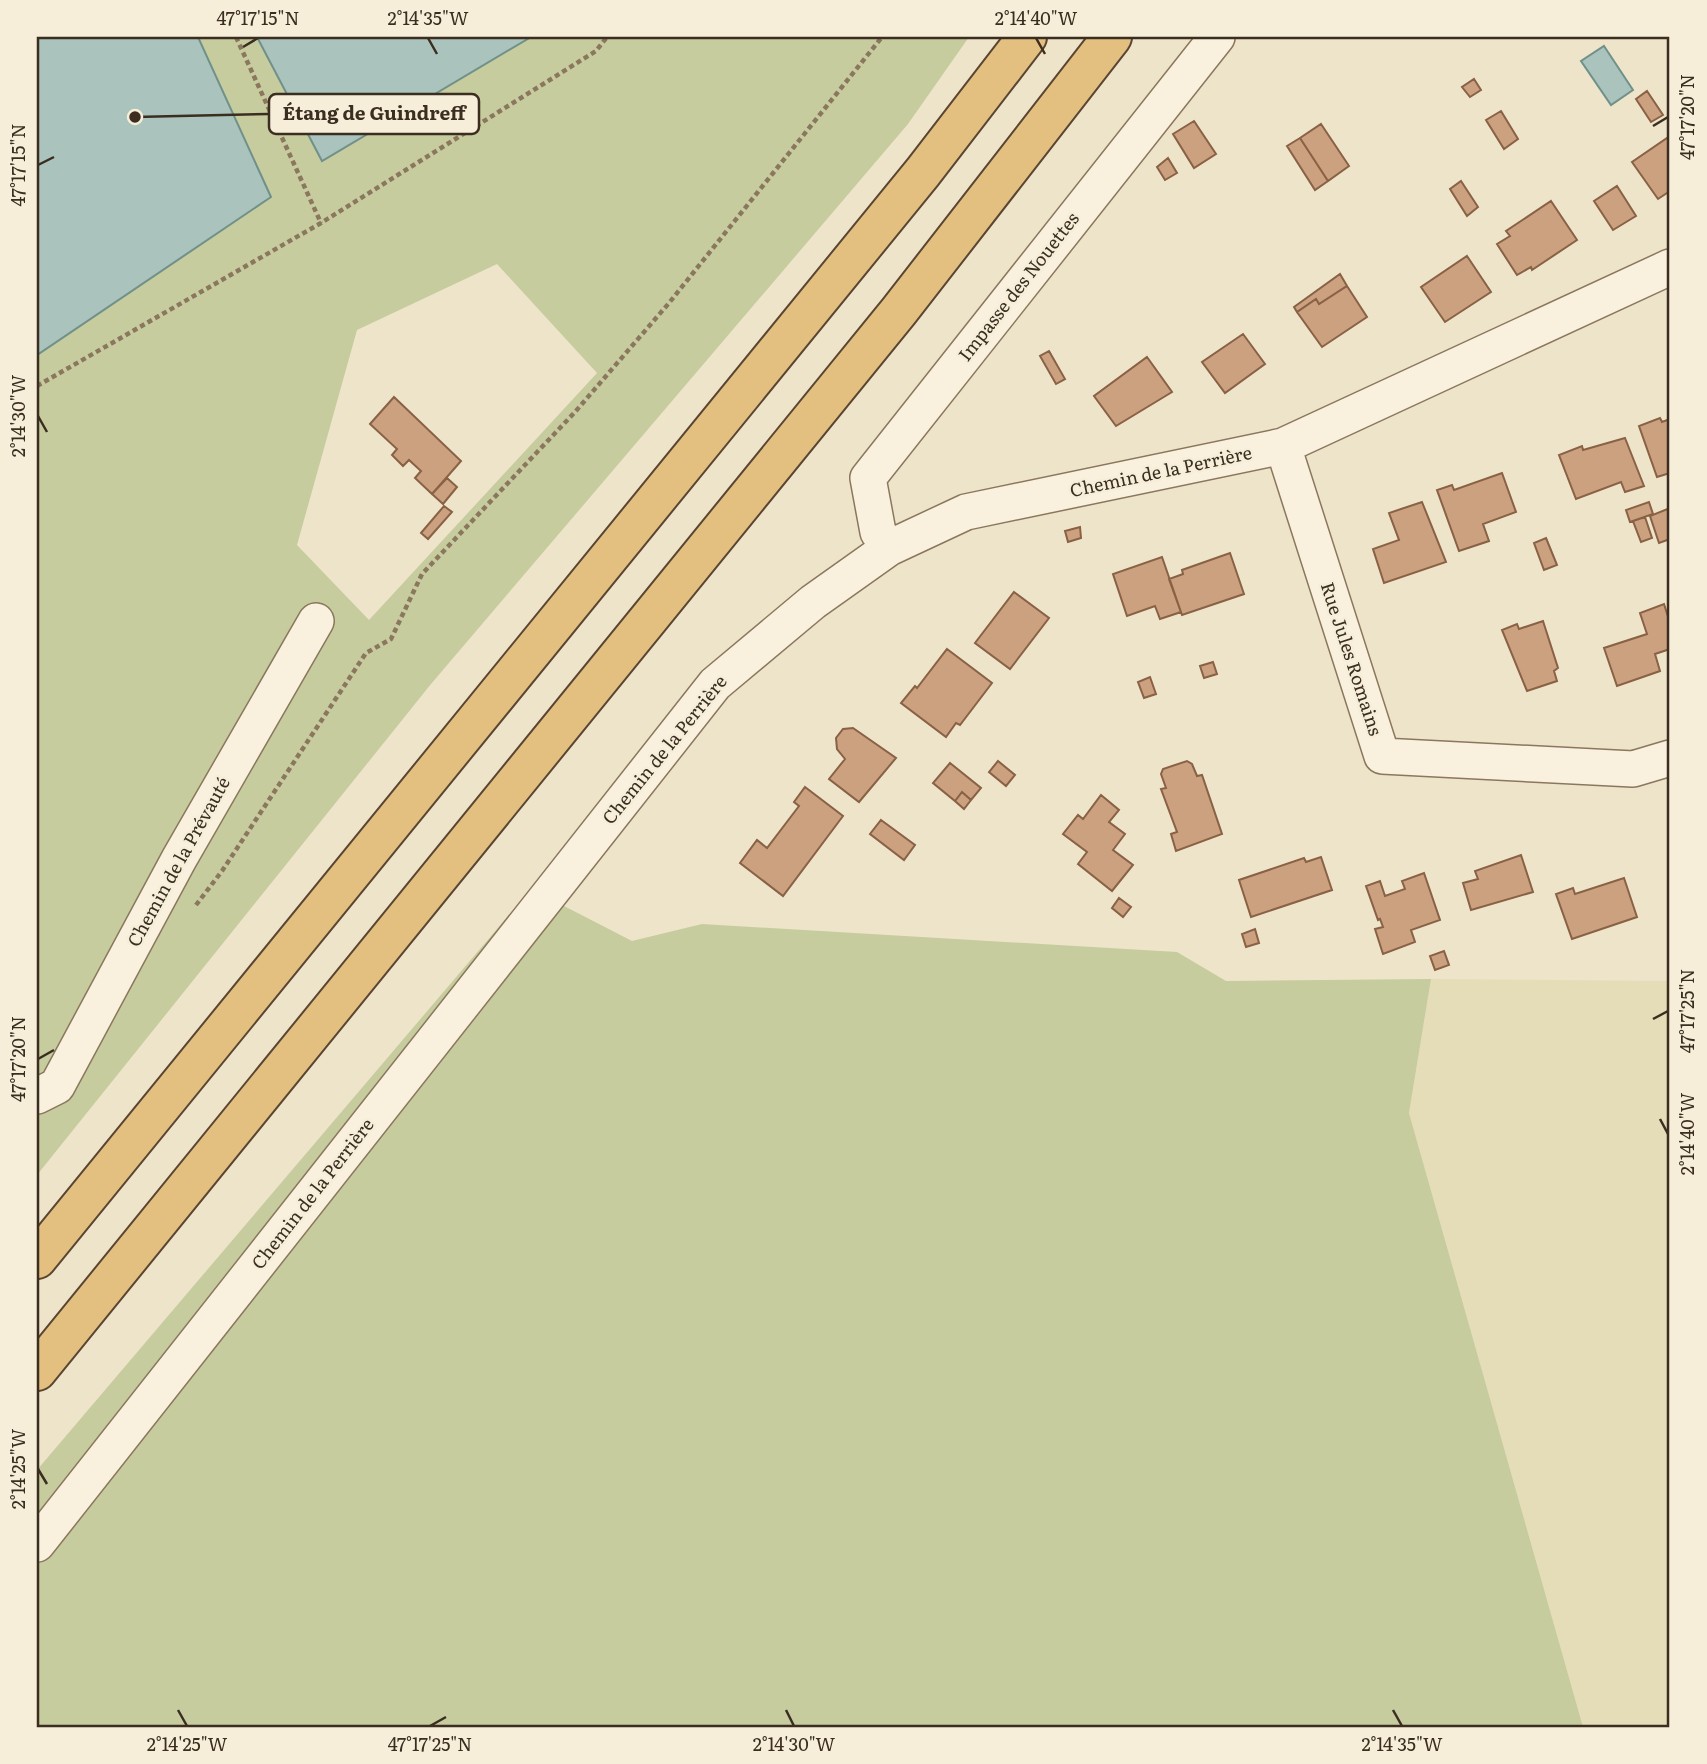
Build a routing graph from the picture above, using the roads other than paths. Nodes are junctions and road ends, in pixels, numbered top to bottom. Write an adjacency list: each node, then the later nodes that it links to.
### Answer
1 (1027, 37): 10 (highway)
2 (1112, 37): 11 (highway)
3 (1217, 37): 6 (street, Impasse des Nouettes)
4 (1670, 267): 5 (street, Chemin de la Perrière)
5 (1283, 446): 6 (street, Chemin de la Perrière); 8 (street, Rue Jules Romains)
6 (889, 548): 12 (street, Chemin de la Perrière)
7 (316, 621): 9 (street, Chemin de la Prévauté)
8 (1670, 758)
9 (37, 1096)
10 (37, 1259)
11 (37, 1371)
12 (37, 1544)

